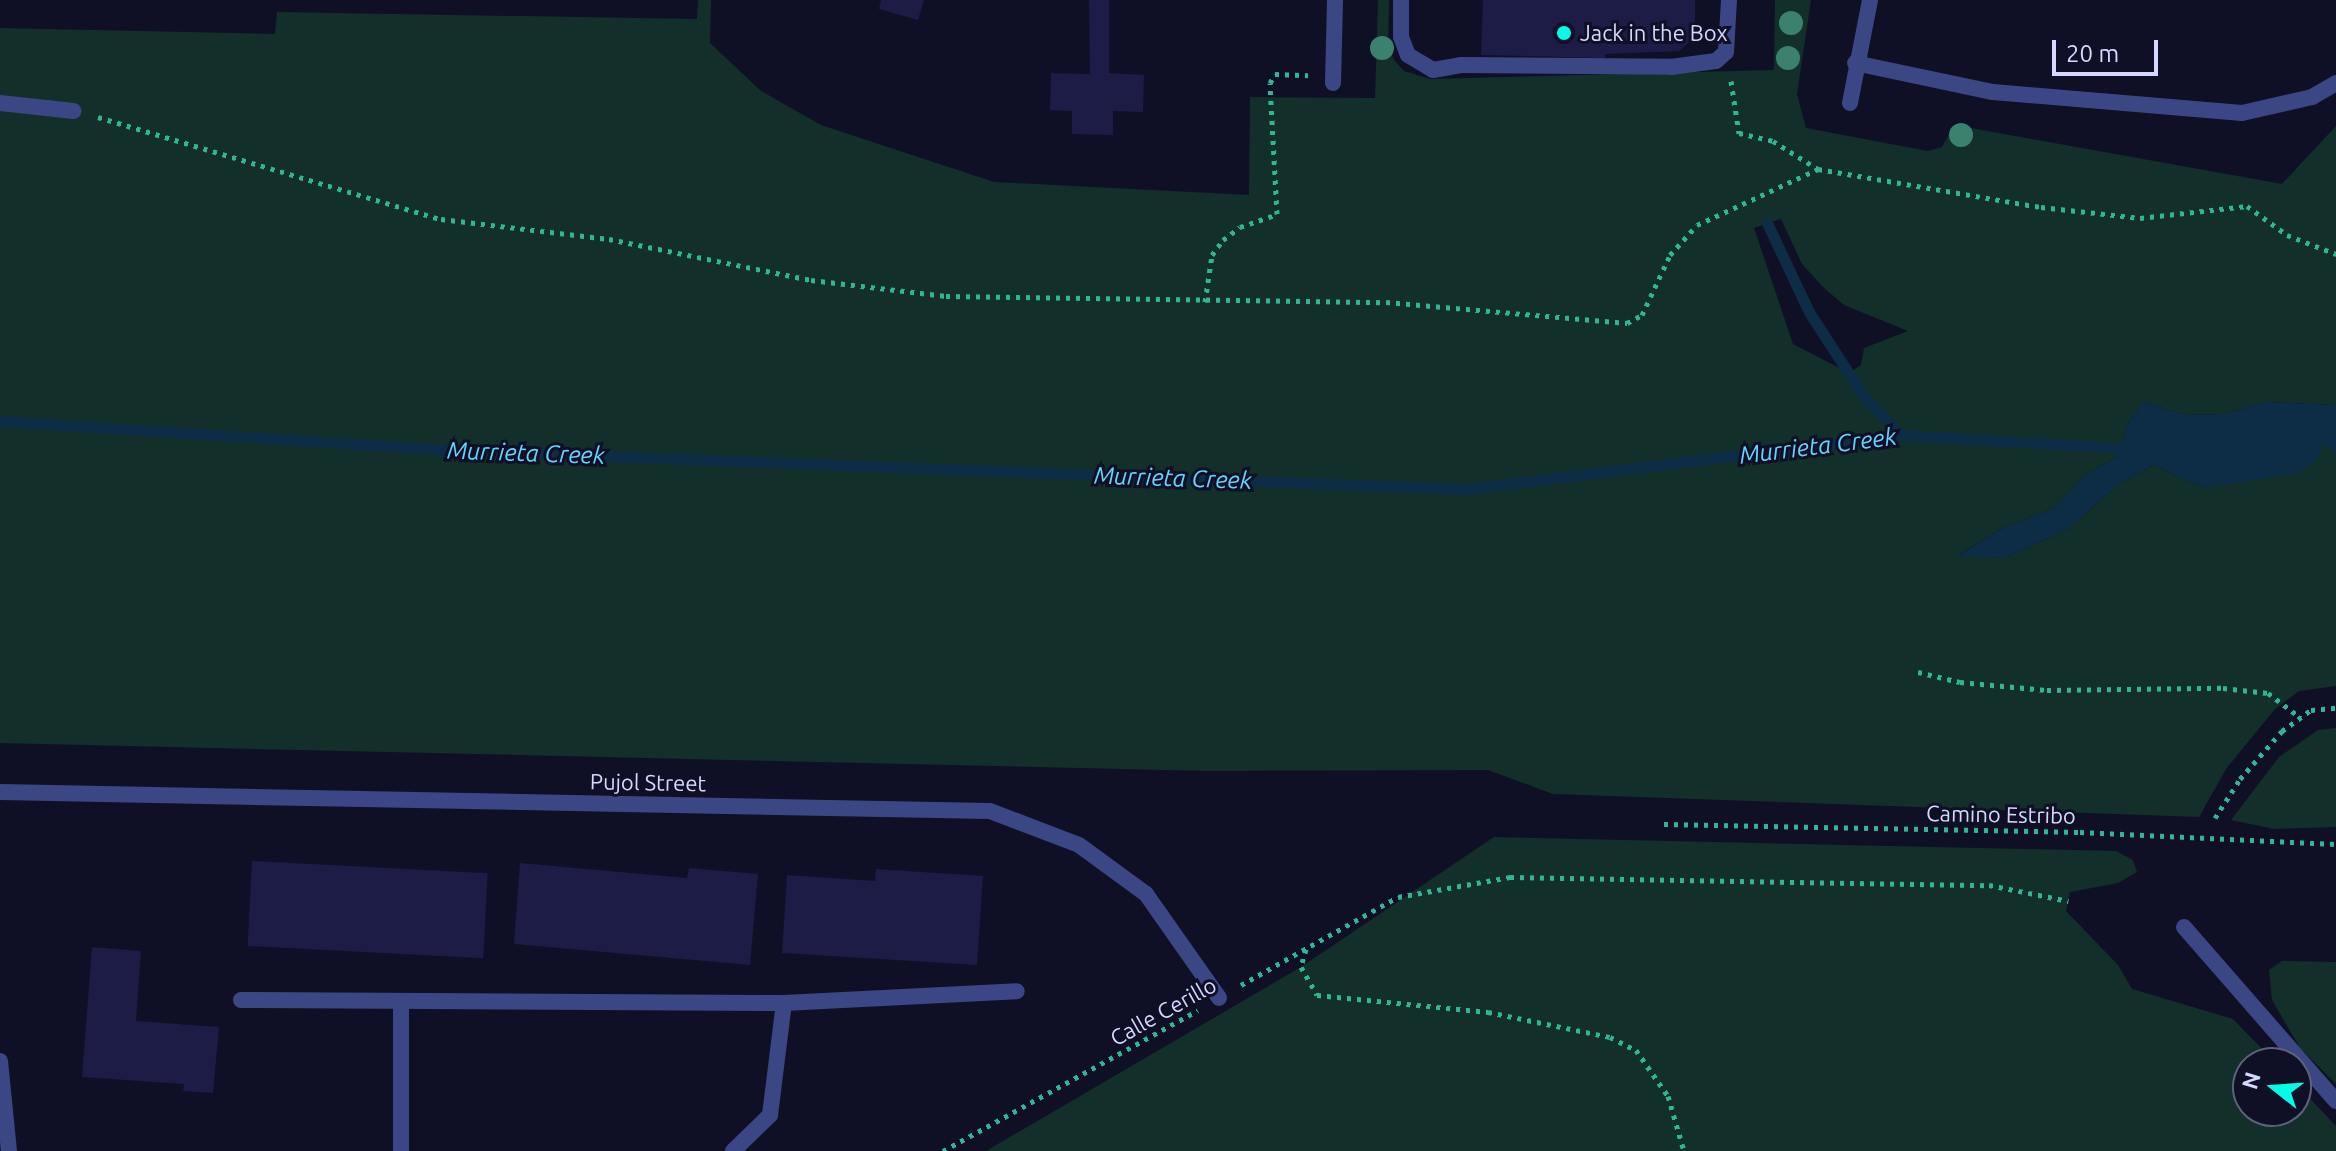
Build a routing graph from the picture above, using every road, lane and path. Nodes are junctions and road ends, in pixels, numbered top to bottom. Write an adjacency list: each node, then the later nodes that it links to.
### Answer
1 (1335, 0): 7 (street)
2 (1401, 0): 5 (street)
3 (1729, 0): 5 (street)
4 (1870, 0): 6 (street)
5 (1726, 52): 12 (path)
6 (1855, 63): 8 (street); 10 (street)
7 (1333, 80): 14 (path)
8 (2336, 83)
9 (0, 103): 11 (street)
10 (1850, 103)
11 (74, 111): 14 (path)
12 (1818, 169): 13 (path); 14 (path)
13 (2336, 254)
14 (1205, 302)
15 (1918, 672): 17 (path)
16 (2336, 708): 17 (path)
17 (2301, 718): 19 (path)
18 (0, 792): 26 (street, Pujol Street)
19 (2215, 818)
20 (1664, 824): 21 (path, Camino Estribo)
21 (2336, 844)
22 (2068, 901): 24 (path, Calle Cerillo)
23 (2184, 927): 31 (street)
24 (1306, 949): 26 (path, Calle Cerillo); 36 (path)
25 (1017, 991): 29 (street)
26 (1219, 998): 35 (path, Calle Cerillo)
27 (241, 1000): 28 (street)
28 (401, 1001): 29 (street); 33 (street)
29 (784, 1003): 34 (street)
30 (0, 1061): 32 (street)
31 (2336, 1101)
32 (9, 1151)
33 (401, 1151)
34 (733, 1151)
35 (943, 1151)
36 (1684, 1151)

